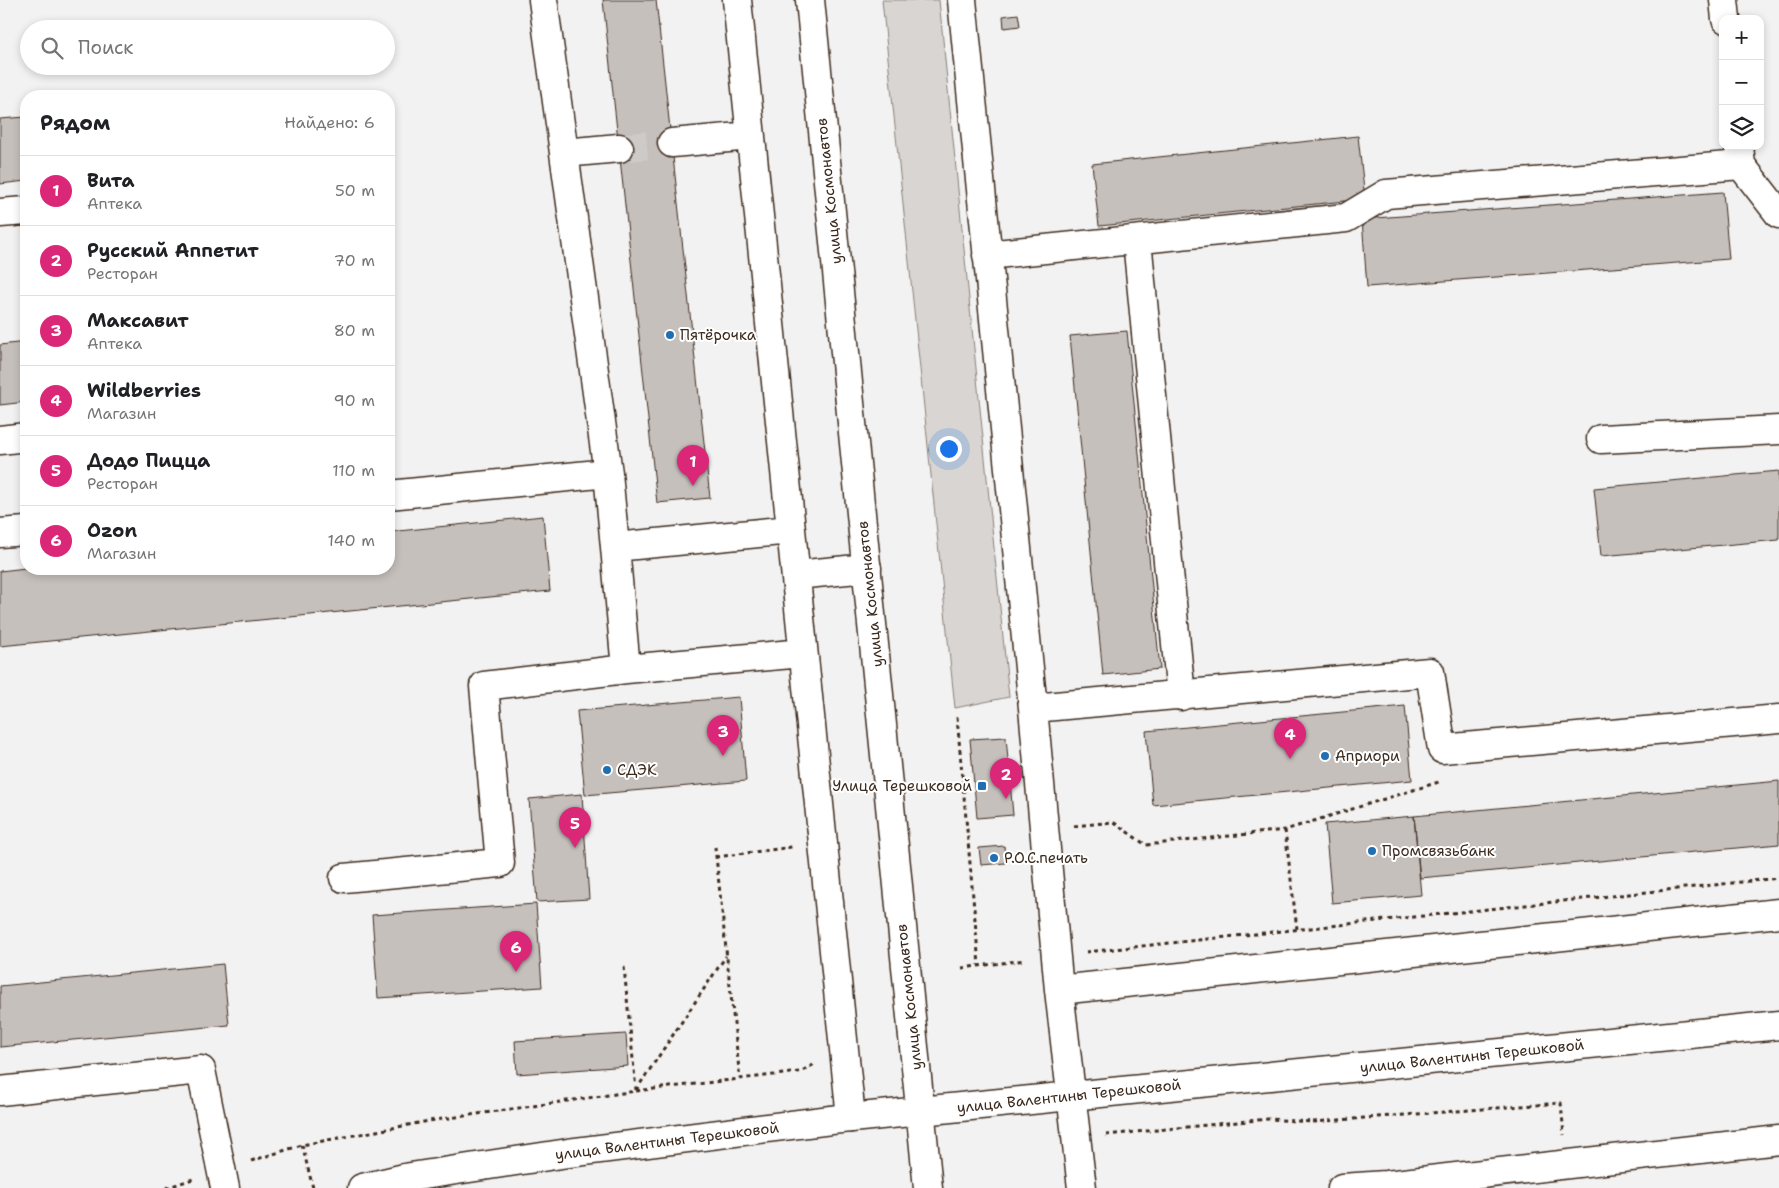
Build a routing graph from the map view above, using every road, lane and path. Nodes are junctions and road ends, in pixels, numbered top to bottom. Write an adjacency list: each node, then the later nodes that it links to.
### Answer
1 (543, 0): 10 (main road)
2 (737, 0): 7 (main road)
3 (810, 0): 27 (main road, улица Космонавтов)
4 (962, 0): 16 (main road)
5 (1724, 0): 6 (main road)
6 (1726, 15)
7 (751, 136): 8 (main road); 23 (main road)
8 (672, 143)
9 (619, 148): 10 (main road)
10 (564, 153): 21 (main road)
11 (1740, 156): 14 (main road); 15 (main road)
12 (20, 211): 13 (main road)
13 (0, 213)
14 (1779, 214)
15 (1138, 240): 16 (main road); 31 (main road)
16 (987, 255): 32 (main road)
17 (1779, 430): 19 (main road)
18 (20, 438): 20 (main road)
19 (1601, 439)
20 (0, 440)
21 (608, 473): 22 (main road); 26 (main road)
22 (395, 494)
23 (791, 530): 26 (main road); 28 (main road)
24 (20, 531): 25 (main road)
25 (0, 533)
26 (615, 547): 30 (main road)
27 (867, 568): 28 (main road); 57 (main road, улица Космонавтов)
28 (796, 575): 29 (main road)
29 (803, 653): 30 (main road); 58 (main road)
30 (626, 669): 41 (main road)
31 (1181, 696): 32 (main road); 35 (main road)
32 (1033, 708): 46 (main road)
33 (957, 717): 47 (path)
34 (1779, 719): 35 (main road)
35 (1442, 749): 37 (path)
36 (1068, 827): 37 (path)
37 (1285, 830): 44 (path)
38 (800, 846): 40 (path)
39 (715, 847): 40 (path)
40 (716, 857): 45 (path)
41 (344, 878)
42 (1779, 878): 44 (path)
43 (1779, 913): 50 (main road)
44 (1297, 929): 46 (path)
45 (726, 956): 53 (path); 55 (path)
46 (1055, 956): 47 (path); 50 (main road)
47 (979, 965): 49 (path)
48 (624, 967): 55 (path)
49 (962, 968)
50 (1059, 990): 56 (main road)
51 (1779, 1025): 56 (main road, улица Валентины Терешковой)
52 (817, 1059): 53 (path)
53 (740, 1078): 55 (path)
54 (0, 1091): 64 (main road)
55 (636, 1091): 65 (path)
56 (1071, 1096): 57 (main road, улица Валентины Терешковой); 68 (main road)
57 (920, 1111): 58 (main road, улица Валентины Терешковой); 67 (main road, улица Космонавтов)
58 (851, 1118): 62 (main road, улица Валентины Терешковой)
59 (1098, 1135): 60 (path)
60 (1564, 1137)
61 (1779, 1140): 63 (main road)
62 (406, 1183): 66 (main road, улица Валентины Терешковой)
63 (1386, 1186): 69 (main road)
64 (225, 1188)
65 (314, 1188)
66 (362, 1188)
67 (928, 1188)
68 (1082, 1188)
69 (1342, 1188)

